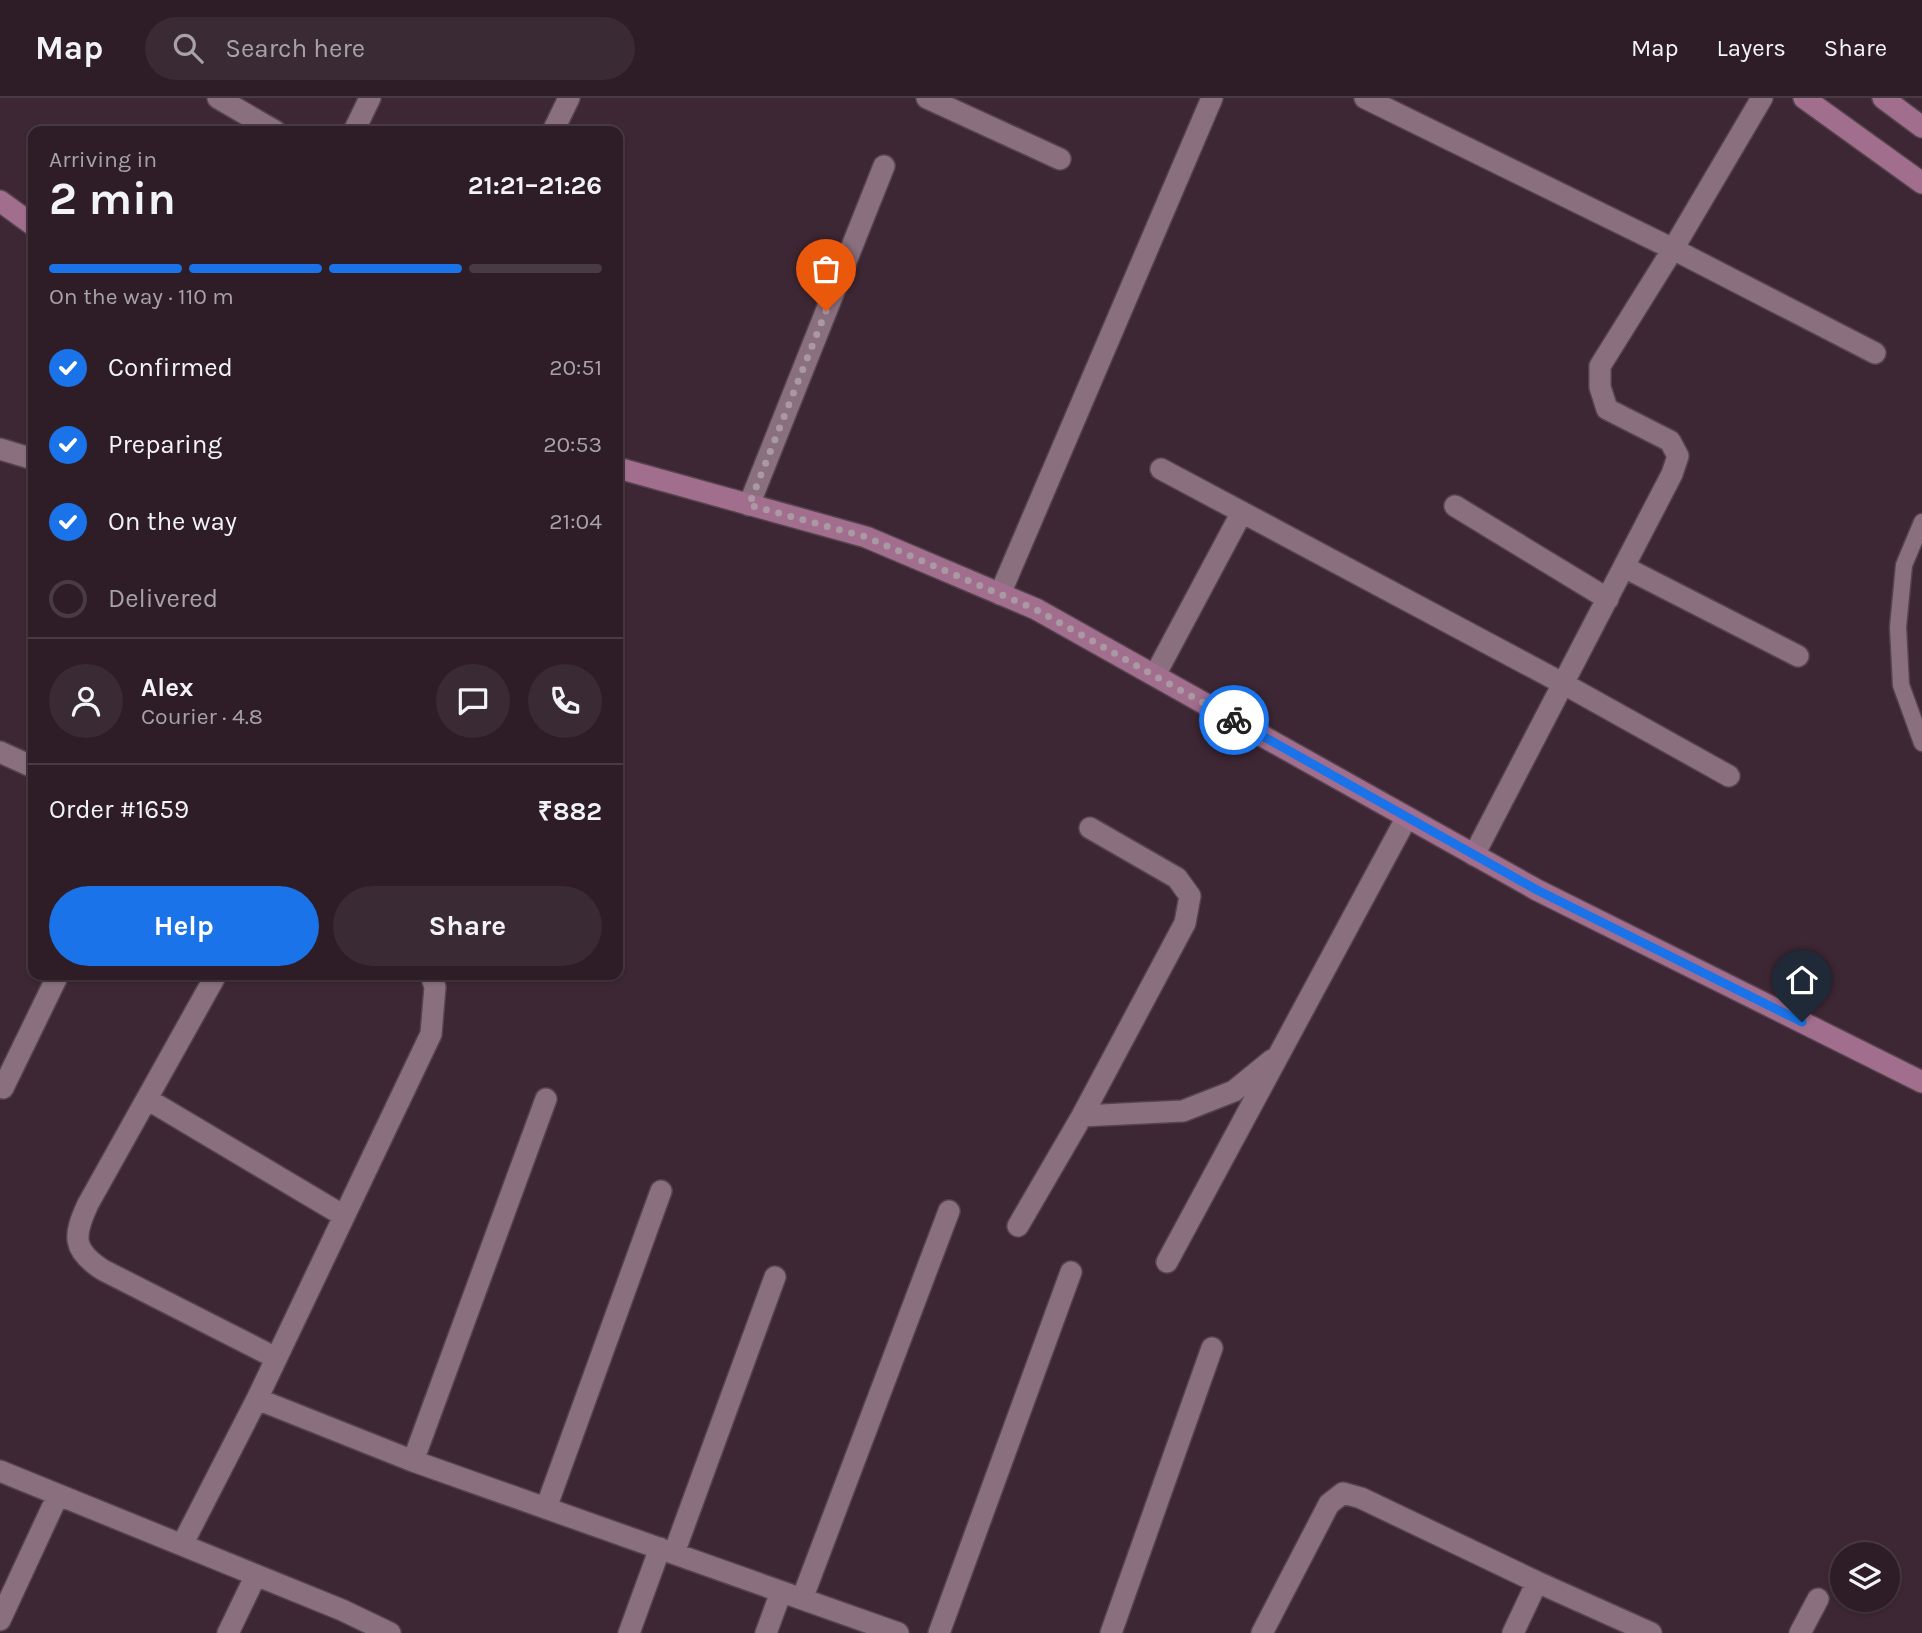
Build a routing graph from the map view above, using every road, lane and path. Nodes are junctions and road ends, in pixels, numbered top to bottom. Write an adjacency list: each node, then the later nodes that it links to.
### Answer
1 (218, 98): 10 (street)
2 (370, 98): 11 (street)
3 (569, 98): 12 (street)
4 (927, 98): 14 (street)
5 (1212, 98): 30 (street)
6 (1365, 98): 19 (street)
7 (1762, 98): 19 (street)
8 (1804, 98): 16 (street)
9 (1884, 98): 13 (street)
10 (266, 126)
11 (356, 126)
12 (556, 126)
13 (1922, 127)
14 (1060, 159)
15 (884, 166): 25 (street)
16 (1922, 183)
17 (0, 201): 18 (street)
18 (28, 221)
19 (1672, 249): 20 (street); 29 (street)
20 (1875, 353)
21 (0, 449): 22 (street)
22 (28, 457)
23 (623, 469): 25 (street)
24 (1161, 469): 27 (street)
25 (749, 505): 30 (street)
26 (1455, 506): 31 (street)
27 (1242, 512): 33 (street); 34 (street)
28 (1922, 522): 35 (lane)
29 (1624, 568): 31 (street); 32 (street)
30 (1000, 594): 33 (street)
31 (1608, 599): 34 (street)
32 (1798, 656)
33 (1155, 675): 39 (street)
34 (1564, 684): 38 (street); 41 (street)
35 (1922, 743)
36 (0, 752): 37 (street)
37 (28, 765)
38 (1729, 776)
39 (1407, 817): 41 (street); 45 (street)
40 (1090, 828): 50 (street)
41 (1474, 855): 46 (street)
42 (56, 980): 47 (street)
43 (213, 980): 48 (street)
44 (433, 980): 53 (street)
45 (1279, 1054): 50 (street); 55 (street)
46 (1922, 1082)
47 (3, 1088)
48 (147, 1099): 53 (street); 59 (street)
49 (547, 1099): 61 (street)
50 (1083, 1116): 54 (street)
51 (661, 1191): 64 (street)
52 (949, 1211): 71 (street)
53 (344, 1216): 59 (street)
54 (1018, 1226)
55 (1167, 1262)
56 (1071, 1272): 78 (street)
57 (775, 1277): 66 (street)
58 (1212, 1348): 79 (street)
59 (276, 1358): 60 (street)
60 (257, 1399): 61 (street); 65 (street)
61 (413, 1461): 64 (street)
62 (0, 1471): 63 (street)
63 (58, 1495): 65 (street); 72 (street)
64 (546, 1508): 66 (street)
65 (182, 1545): 67 (street)
66 (667, 1551): 69 (street); 75 (street)
67 (256, 1575): 73 (street); 74 (street)
68 (1537, 1582): 80 (street); 81 (street); 82 (street)
69 (781, 1592): 71 (street); 76 (street)
70 (1818, 1598): 83 (street)
71 (802, 1599): 77 (street)
72 (0, 1620)
73 (228, 1633)
74 (390, 1633)
75 (629, 1633)
76 (766, 1633)
77 (898, 1633)
78 (939, 1633)
79 (1111, 1633)
80 (1262, 1633)
81 (1513, 1633)
82 (1651, 1633)
83 (1800, 1633)

